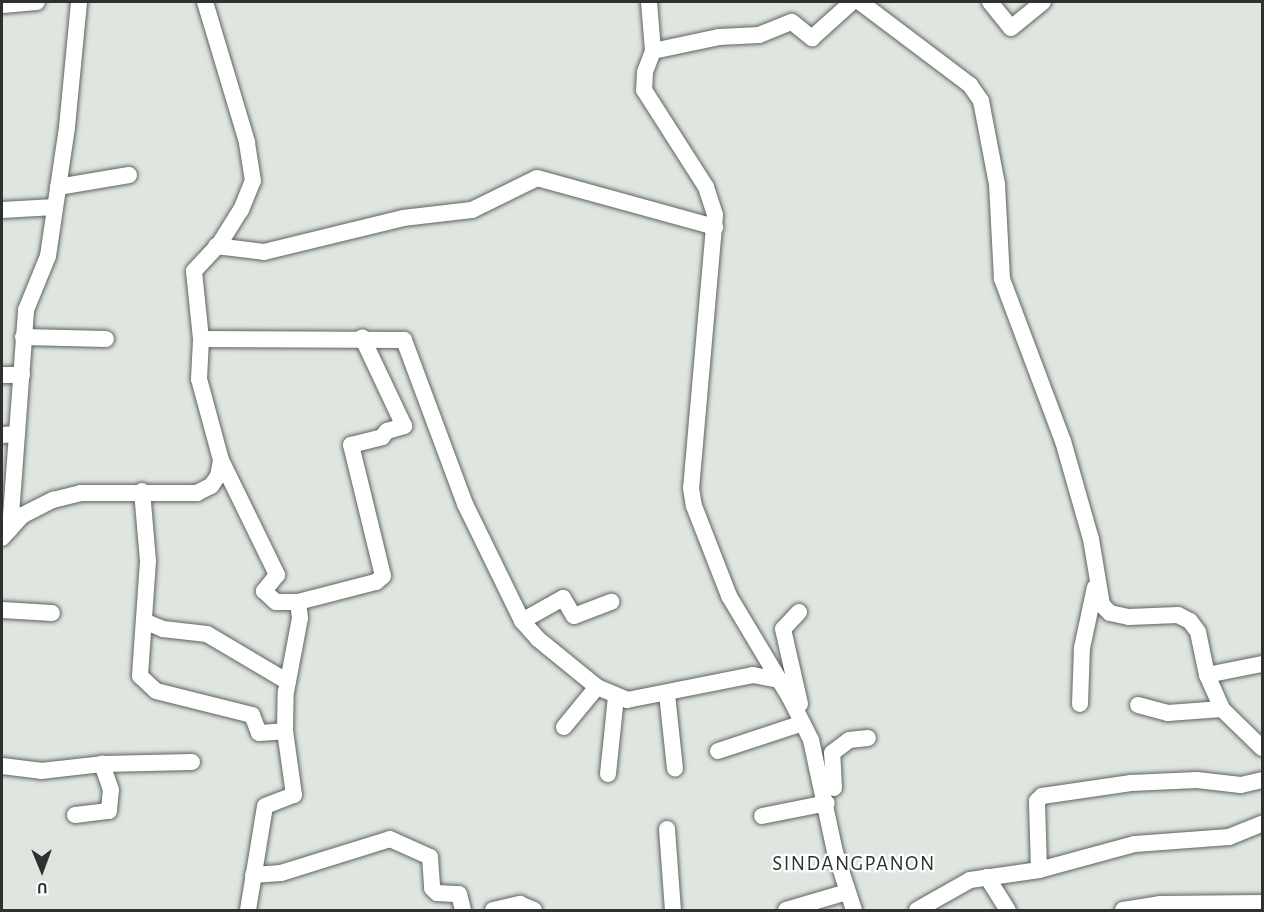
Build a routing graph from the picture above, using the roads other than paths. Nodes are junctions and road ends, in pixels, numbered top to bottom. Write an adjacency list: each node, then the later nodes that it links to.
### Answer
1 (37, 2): 9 (street)
2 (79, 2): 12 (street)
3 (205, 2): 16 (street)
4 (649, 2): 10 (street)
5 (852, 2): 10 (street)
6 (860, 2): 27 (street)
7 (990, 2): 8 (street)
8 (1043, 2)
9 (2, 6)
10 (653, 51): 15 (street)
11 (129, 175): 12 (street)
12 (58, 187): 13 (street)
13 (55, 207): 14 (street); 17 (street)
14 (2, 210)
15 (715, 227): 16 (street); 37 (street)
16 (216, 246): 20 (street)
17 (23, 337): 19 (street); 22 (street)
18 (362, 337): 20 (street); 28 (street); 34 (street)
19 (106, 339)
20 (201, 339): 24 (street)
21 (2, 375): 22 (street)
22 (22, 375): 23 (street)
23 (9, 435): 26 (street)
24 (221, 460): 25 (street); 28 (street)
25 (142, 491): 26 (street); 33 (street)
26 (6, 534)
27 (1096, 583): 36 (street); 42 (street)
28 (298, 602): 38 (street)
29 (610, 602): 34 (street)
30 (2, 610): 32 (street)
31 (799, 612): 46 (street)
32 (52, 613)
33 (144, 621): 38 (street); 47 (street)
34 (522, 621): 39 (street)
35 (1263, 664): 36 (street)
36 (1207, 675): 44 (street)
37 (778, 681): 40 (street); 46 (street)
38 (288, 682): 47 (street)
39 (597, 687): 41 (street); 45 (street)
40 (667, 694): 41 (street); 54 (street)
41 (615, 697): 55 (street)
42 (1080, 704)
43 (1138, 705): 44 (street)
44 (1222, 709): 49 (street)
45 (564, 727)
46 (805, 727): 50 (street); 57 (street)
47 (285, 731): 64 (street)
48 (868, 738): 60 (street)
49 (1263, 748)
50 (718, 751)
51 (192, 762): 52 (street)
52 (102, 764): 53 (street); 58 (street)
53 (2, 766)
54 (675, 769)
55 (608, 774)
56 (1263, 780): 63 (street)
57 (827, 803): 59 (street); 60 (street)
58 (75, 815)
59 (762, 816)
60 (831, 823): 66 (street)
61 (1263, 824): 63 (street)
62 (667, 829): 72 (street)
63 (1039, 870): 65 (street)
64 (254, 875): 68 (street); 69 (street)
65 (987, 877): 75 (street); 76 (street)
66 (848, 892): 73 (street); 74 (street)
67 (1263, 903): 77 (street)
68 (248, 910)
69 (462, 910)
70 (493, 910): 71 (street)
71 (534, 910)
72 (673, 910)
73 (786, 910)
74 (854, 910)
75 (917, 910)
76 (1008, 910)
77 (1123, 910)

